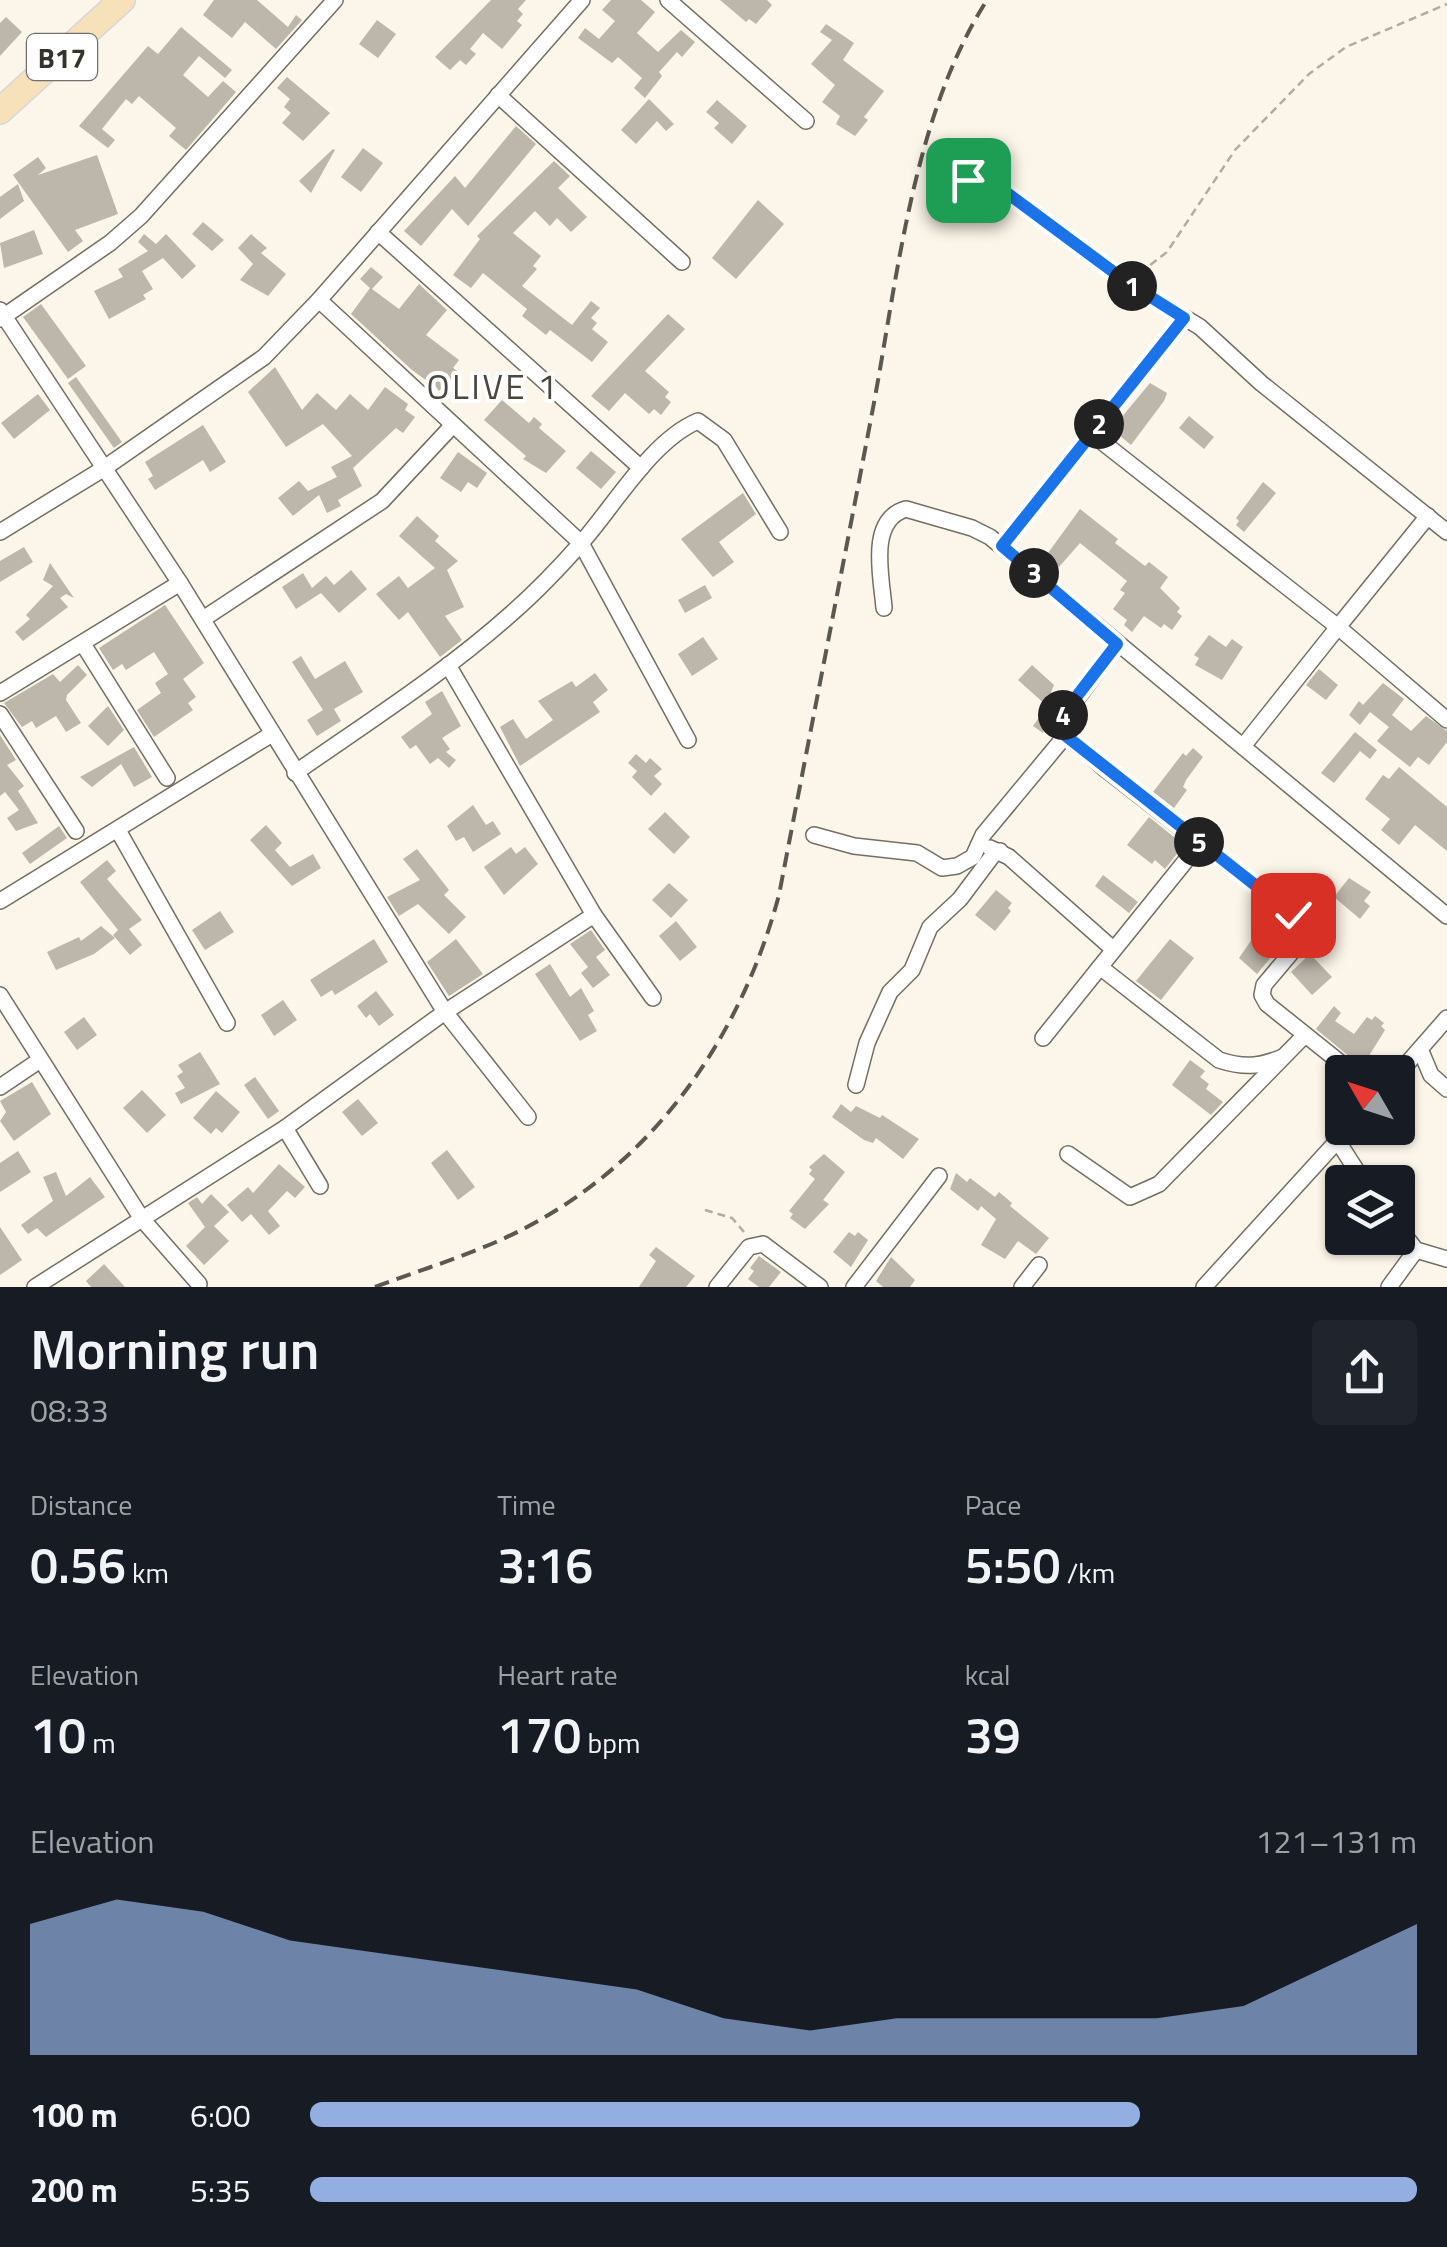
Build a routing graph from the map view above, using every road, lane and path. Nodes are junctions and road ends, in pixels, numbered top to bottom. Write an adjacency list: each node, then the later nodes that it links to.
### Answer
1 (122, 0): 7 (main road, B17)
2 (335, 0): 14 (street)
3 (582, 0): 6 (street)
4 (668, 0): 8 (street)
5 (1447, 4): 12 (path)
6 (498, 95): 10 (street); 11 (street)
7 (0, 111)
8 (806, 121)
9 (968, 180): 12 (street)
10 (378, 232): 13 (street); 18 (street)
11 (682, 262)
12 (1127, 282): 15 (street)
13 (318, 300): 16 (street); 19 (street)
14 (1, 315): 19 (street)
15 (1184, 318): 17 (street); 20 (street)
16 (453, 425): 24 (street); 28 (street)
17 (1092, 434): 25 (street); 29 (street)
18 (641, 468): 22 (street); 24 (street)
19 (103, 469): 21 (street); 26 (street)
20 (1428, 516): 23 (street); 29 (street)
21 (0, 532)
22 (780, 532)
23 (1447, 532)
24 (581, 543): 32 (street); 38 (street)
25 (1002, 546): 27 (street); 31 (street)
26 (180, 583): 28 (street); 30 (street)
27 (884, 608)
28 (203, 619): 36 (street)
29 (1338, 628): 35 (street); 39 (street)
30 (82, 644): 33 (street); 41 (street)
31 (1117, 644): 37 (street); 39 (street)
32 (448, 665): 40 (street); 49 (street)
33 (0, 694)
34 (0, 714): 42 (street)
35 (1447, 720)
36 (272, 734): 40 (street); 43 (street)
37 (1066, 735): 45 (street); 46 (street)
38 (688, 740)
39 (1244, 745): 50 (street)
40 (296, 773): 55 (street)
41 (168, 778)
42 (76, 831)
43 (118, 832): 48 (street); 57 (street)
44 (814, 834): 46 (street)
45 (1200, 843): 51 (street); 58 (street)
46 (978, 847): 47 (street)
47 (1000, 851): 51 (street); 65 (street)
48 (0, 901)
49 (594, 915): 54 (street); 55 (street)
50 (1447, 916)
51 (1114, 950): 52 (street)
52 (1100, 967): 59 (street); 63 (street)
53 (0, 995): 64 (street)
54 (653, 998)
55 (445, 1012): 68 (street); 69 (street)
56 (1447, 1018): 60 (street)
57 (227, 1023)
58 (1305, 1035): 61 (street); 63 (street)
59 (1043, 1038)
60 (1420, 1049): 62 (street); 67 (street)
61 (1330, 1055)
62 (1415, 1055)
63 (1282, 1057): 71 (street)
64 (40, 1060): 66 (street); 75 (street)
65 (856, 1085)
66 (0, 1087)
67 (1447, 1090)
68 (528, 1116)
69 (285, 1128): 73 (street); 75 (street)
70 (1332, 1145): 86 (street)
71 (1068, 1154)
72 (940, 1176): 84 (street)
73 (320, 1186)
74 (705, 1210): 76 (path)
75 (142, 1219): 80 (street); 81 (street)
76 (749, 1248): 82 (street); 83 (street)
77 (1416, 1250): 78 (street); 87 (street)
78 (1447, 1260)
79 (1039, 1265): 85 (street)
80 (199, 1284)
81 (35, 1287)
82 (717, 1287)
83 (820, 1287)
84 (854, 1287)
85 (1022, 1287)
86 (1204, 1287)
87 (1389, 1287)

